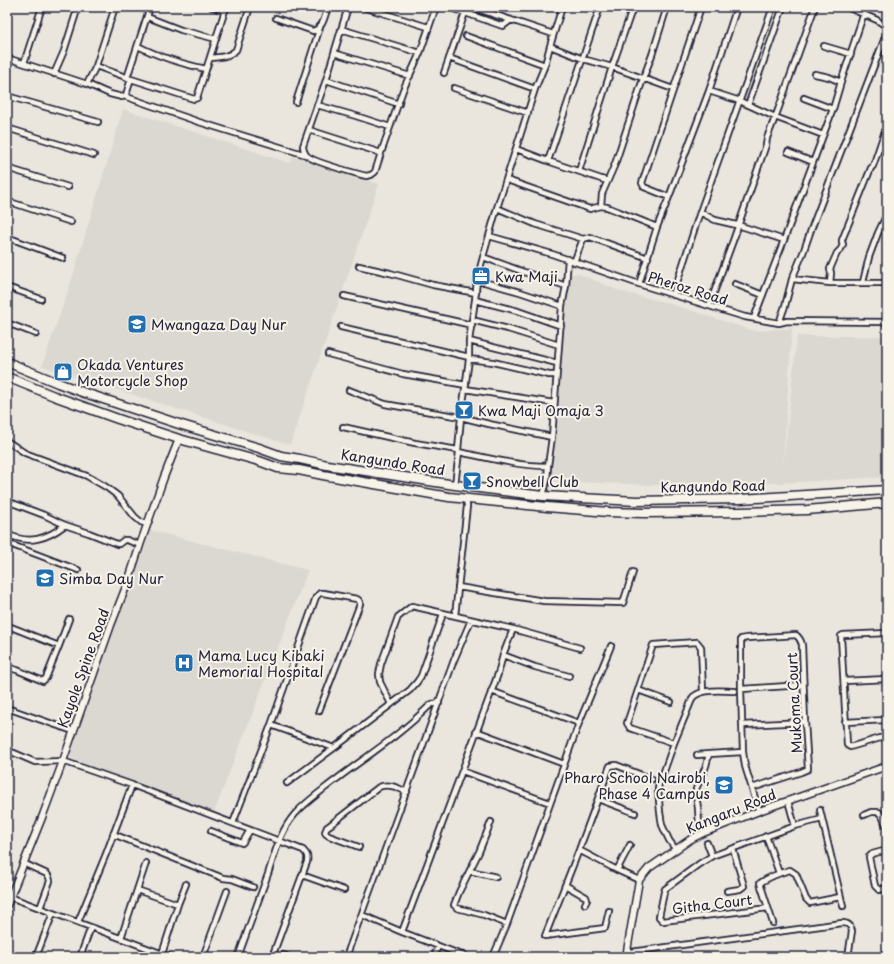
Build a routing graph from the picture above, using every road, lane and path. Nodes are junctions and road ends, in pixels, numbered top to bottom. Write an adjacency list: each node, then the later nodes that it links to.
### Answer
1 (9, 7): 27 (street)
2 (42, 7): 50 (street)
3 (78, 7): 56 (street)
4 (115, 7): 52 (street)
5 (150, 7): 29 (street)
6 (212, 7): 25 (street)
7 (250, 7): 47 (street)
8 (328, 7): 32 (street)
9 (348, 7): 35 (street)
10 (363, 7): 33 (street)
11 (436, 7): 33 (street)
12 (448, 7): 26 (street)
13 (467, 7): 26 (street)
14 (472, 7): 31 (street)
15 (562, 7): 37 (street)
16 (600, 7): 49 (street)
17 (633, 7): 53 (street)
18 (667, 7): 60 (street)
19 (701, 7): 66 (street)
20 (737, 7): 67 (street)
21 (773, 7): 71 (street)
22 (783, 7): 75 (street)
23 (814, 7): 78 (street)
24 (847, 7): 28 (street)
25 (226, 9): 39 (street)
26 (465, 12): 31 (street); 48 (street)
27 (7, 13)
28 (864, 13): 34 (street); 45 (street)
29 (147, 16): 39 (street); 40 (street)
30 (276, 18): 32 (street)
31 (511, 20): 37 (street)
32 (320, 27): 72 (street)
33 (428, 27): 43 (street)
34 (887, 27)
35 (341, 29): 43 (street); 44 (street)
36 (887, 32): 116 (street)
37 (553, 34): 41 (street)
38 (466, 36): 51 (street)
39 (216, 39): 47 (street)
40 (138, 46): 54 (street); 59 (street)
41 (550, 46): 49 (street); 51 (street)
42 (824, 46): 45 (street)
43 (420, 53): 58 (street)
44 (334, 54): 58 (street); 61 (street)
45 (851, 54): 62 (street)
46 (7, 58): 50 (street)
47 (210, 58): 54 (street)
48 (449, 58): 55 (street); 65 (street)
49 (583, 59): 53 (street); 90 (street)
50 (24, 63): 56 (street)
51 (545, 65): 65 (street)
52 (96, 66): 59 (street); 63 (street)
53 (612, 67): 60 (street); 93 (street)
54 (206, 69): 59 (street)
55 (444, 73)
56 (54, 74): 63 (street)
57 (815, 74): 62 (street)
58 (410, 76): 73 (street)
59 (129, 78): 69 (street)
60 (643, 79): 66 (street); 95 (street)
61 (326, 80): 73 (street); 74 (street)
62 (841, 82): 76 (street)
63 (87, 84): 69 (street)
64 (454, 88): 77 (street)
65 (535, 89): 77 (street)
66 (674, 89): 97 (street)
67 (709, 91): 71 (street); 97 (street)
68 (7, 96): 79 (street)
69 (124, 96): 89 (street)
70 (804, 98): 76 (street)
71 (740, 101): 75 (street); 101 (street)
72 (296, 102)
73 (399, 104): 81 (street)
74 (317, 105): 81 (street); 83 (street)
75 (748, 105): 78 (street)
76 (833, 109): 84 (street)
77 (528, 113): 85 (street)
78 (775, 117): 84 (street); 104 (street)
79 (98, 122)
80 (887, 125): 118 (street)
81 (390, 127): 87 (street)
82 (7, 128): 88 (street)
83 (309, 130): 87 (street); 89 (street)
84 (823, 135): 91 (street)
85 (516, 149): 90 (street); 94 (street)
86 (788, 152): 91 (street)
87 (381, 153): 89 (street)
88 (94, 155)
89 (306, 155)
90 (548, 162): 93 (street)
91 (813, 162): 109 (street)
92 (7, 168): 96 (street)
93 (579, 171): 95 (street)
94 (507, 180): 99 (street); 100 (street)
95 (607, 181): 99 (street)
96 (68, 187)
97 (669, 197): 105 (street)
98 (7, 201): 103 (street)
99 (601, 206): 105 (street)
100 (497, 208): 106 (street); 108 (street)
101 (700, 212): 104 (street); 128 (street)
102 (887, 214): 119 (street)
103 (71, 222)
104 (738, 225): 109 (street); 132 (street)
105 (657, 227): 112 (street)
106 (489, 236): 110 (street); 113 (street, Pheroz Road)
107 (7, 237): 111 (street)
108 (583, 239): 112 (street); 114 (street)
109 (784, 240): 126 (street)
110 (483, 257): 117 (street); 124 (street)
111 (63, 258)
112 (648, 258): 121 (street)
113 (568, 259): 114 (street, Pheroz Road); 124 (street)
114 (574, 262): 121 (street, Pheroz Road)
115 (359, 266): 125 (street)
116 (792, 279): 118 (street); 137 (street)
117 (477, 280): 125 (street); 131 (street)
118 (830, 282): 119 (street)
119 (863, 282): 120 (street)
120 (887, 283)
121 (639, 284): 128 (street, Pheroz Road)
122 (735, 284): 126 (street)
123 (7, 286): 129 (street)
124 (566, 286): 131 (street)
125 (476, 293): 130 (street)
126 (763, 295): 133 (street)
127 (344, 296): 134 (street)
128 (673, 296): 132 (street, Pheroz Road)
129 (41, 299)
130 (474, 300): 134 (street); 138 (street)
131 (562, 306): 138 (street)
132 (709, 306): 133 (street, Pheroz Road)
133 (754, 318): 137 (street, Pheroz Road)
134 (472, 322): 141 (street); 142 (street)
135 (887, 322): 137 (street, Pheroz Road)
136 (7, 323): 140 (street)
137 (779, 323)
138 (561, 326): 142 (street)
139 (341, 327): 144 (street)
140 (36, 334)
141 (469, 341): 144 (street); 146 (street)
142 (559, 345): 146 (street)
143 (328, 354): 149 (street)
144 (469, 358): 147 (street); 149 (street)
145 (7, 362): 159 (highway, Kangundo Road)
146 (557, 363): 147 (street)
147 (556, 374): 151 (street)
148 (7, 377): 155 (highway, Kangundo Road)
149 (465, 387): 151 (street); 152 (street)
150 (349, 390): 152 (street)
151 (554, 403): 154 (street)
152 (461, 417): 154 (street); 157 (street)
153 (343, 427): 157 (street)
154 (552, 437): 158 (street)
155 (179, 439): 162 (highway, Kangundo Road); 165 (main road, Kayole Spine Road)
156 (7, 441): 165 (street)
157 (459, 451): 158 (street); 159 (street)
158 (548, 466): 161 (street)
159 (455, 485): 161 (highway, Kangundo Road)
160 (887, 490): 161 (highway, Kangundo Road)
161 (543, 496)
162 (466, 498): 164 (highway, Kangundo Road); 172 (street)
163 (7, 501): 166 (street)
164 (887, 503)
165 (147, 524): 169 (main road, Kayole Spine Road)
166 (65, 525): 167 (street); 169 (street)
167 (9, 535): 168 (street)
168 (8, 545): 170 (street)
169 (140, 545): 205 (main road, Kayole Spine Road)
170 (78, 570)
171 (633, 572): 172 (street)
172 (458, 587): 174 (street)
173 (443, 614): 174 (street); 196 (street); 196 (street)
174 (455, 616): 176 (street)
175 (69, 619): 180 (street)
176 (471, 620): 178 (street); 195 (street)
177 (7, 629): 180 (street)
178 (513, 629): 182 (street); 183 (street)
179 (887, 633): 187 (street)
180 (59, 646): 184 (street)
181 (611, 646): 202 (street)
182 (580, 648)
183 (503, 655): 185 (street); 191 (street)
184 (7, 667)
185 (569, 676)
186 (887, 679): 187 (street)
187 (844, 681): 201 (street)
188 (803, 685): 189 (street); 189 (street, Mukoma Court); 200 (street, Mukoma Court)
189 (741, 689): 203 (street)
190 (638, 690): 192 (street); 194 (street); 208 (street)
191 (491, 691): 202 (street); 206 (street)
192 (703, 691): 193 (street); 208 (street)
193 (735, 691)
194 (671, 702)
195 (439, 703): 222 (street); 240 (street)
196 (391, 704): 209 (street)
197 (7, 708): 205 (street)
198 (319, 711): 204 (street)
199 (887, 720): 201 (street)
200 (805, 722): 203 (street); 221 (street, Mukoma Court)
201 (845, 722): 207 (street)
202 (579, 723): 215 (street)
203 (743, 725): 211 (street)
204 (271, 726): 209 (street); 232 (street)
205 (73, 731): 214 (main road, Kayole Spine Road)
206 (476, 731): 215 (street); 217 (street)
207 (887, 736)
208 (674, 743): 246 (street)
209 (334, 748): 219 (street)
210 (7, 750): 214 (street)
211 (743, 752): 212 (street); 221 (street)
212 (709, 754): 213 (street); 233 (street)
213 (697, 755)
214 (63, 761): 220 (street); 249 (main road, Kayole Spine Road)
215 (564, 764): 225 (street)
216 (887, 766): 224 (main road, Kangaru Road)
217 (462, 771): 225 (street); 280 (street)
218 (652, 779): 223 (street)
219 (287, 783)
220 (132, 785): 232 (street); 238 (street)
221 (752, 788): 227 (street)
222 (407, 792): 243 (street); 275 (street)
223 (598, 799): 228 (street); 245 (street)
224 (788, 801): 227 (main road, Kangaru Road); 234 (street)
225 (550, 803): 278 (street)
226 (820, 810): 230 (street)
227 (759, 811): 246 (main road, Kangaru Road)
228 (635, 813)
229 (864, 815): 235 (street)
230 (822, 819): 234 (street, Githa Court); 266 (street)
231 (491, 822): 252 (street)
232 (232, 823): 236 (street)
233 (699, 825)
234 (795, 826): 239 (street, Githa Court)
235 (887, 828)
236 (250, 830): 237 (street); 240 (street)
237 (211, 831)
238 (113, 834): 259 (street); 276 (street)
239 (766, 836): 244 (street, Githa Court); 253 (street)
240 (279, 841): 254 (street); 292 (street)
241 (707, 843): 248 (street)
242 (630, 845): 251 (street)
243 (359, 847)
244 (733, 849): 248 (street, Githa Court); 264 (street)
245 (579, 850): 251 (street); 258 (street)
246 (676, 850): 256 (main road, Kangaru Road)
247 (887, 850): 260 (street)
248 (712, 856): 272 (street, Githa Court)
249 (23, 863): 265 (main road, Kayole Spine Road); 271 (street)
250 (146, 863): 261 (street)
251 (617, 870): 256 (street)
252 (470, 871): 255 (street); 278 (street)
253 (779, 873): 266 (street); 272 (street)
254 (302, 875): 262 (street); 293 (street)
255 (496, 877)
256 (639, 880): 286 (main road)
257 (186, 884): 267 (street)
258 (565, 885): 268 (street); 273 (street)
259 (252, 887)
260 (887, 888)
261 (138, 890): 267 (street); 281 (street)
262 (344, 890)
263 (227, 891): 291 (street)
264 (727, 891)
265 (10, 897): 269 (main road, Kayole Spine Road); 271 (street)
266 (840, 897): 270 (street)
267 (178, 904): 285 (street)
268 (585, 904)
269 (7, 905)
270 (843, 906)
271 (40, 908): 274 (street)
272 (768, 908): 277 (street)
273 (609, 911)
274 (53, 913): 276 (street); 288 (street)
275 (362, 915): 280 (street); 295 (street)
276 (78, 922): 279 (street)
277 (773, 923)
278 (507, 924): 298 (street)
279 (91, 927): 281 (street); 289 (street)
280 (402, 932): 282 (street)
281 (121, 938): 285 (street)
282 (438, 946): 296 (street); 297 (street)
283 (638, 951): 286 (street); 299 (street); 300 (street)
284 (887, 953): 301 (street)
285 (162, 954): 290 (street)
286 (627, 954)
287 (283, 955): 294 (street)
288 (36, 957)
289 (80, 957)
290 (171, 957)
291 (203, 957)
292 (238, 957)
293 (272, 957)
294 (289, 957)
295 (346, 957)
296 (434, 957)
297 (465, 957)
298 (493, 957)
299 (636, 957)
300 (848, 957)
301 (879, 957)

